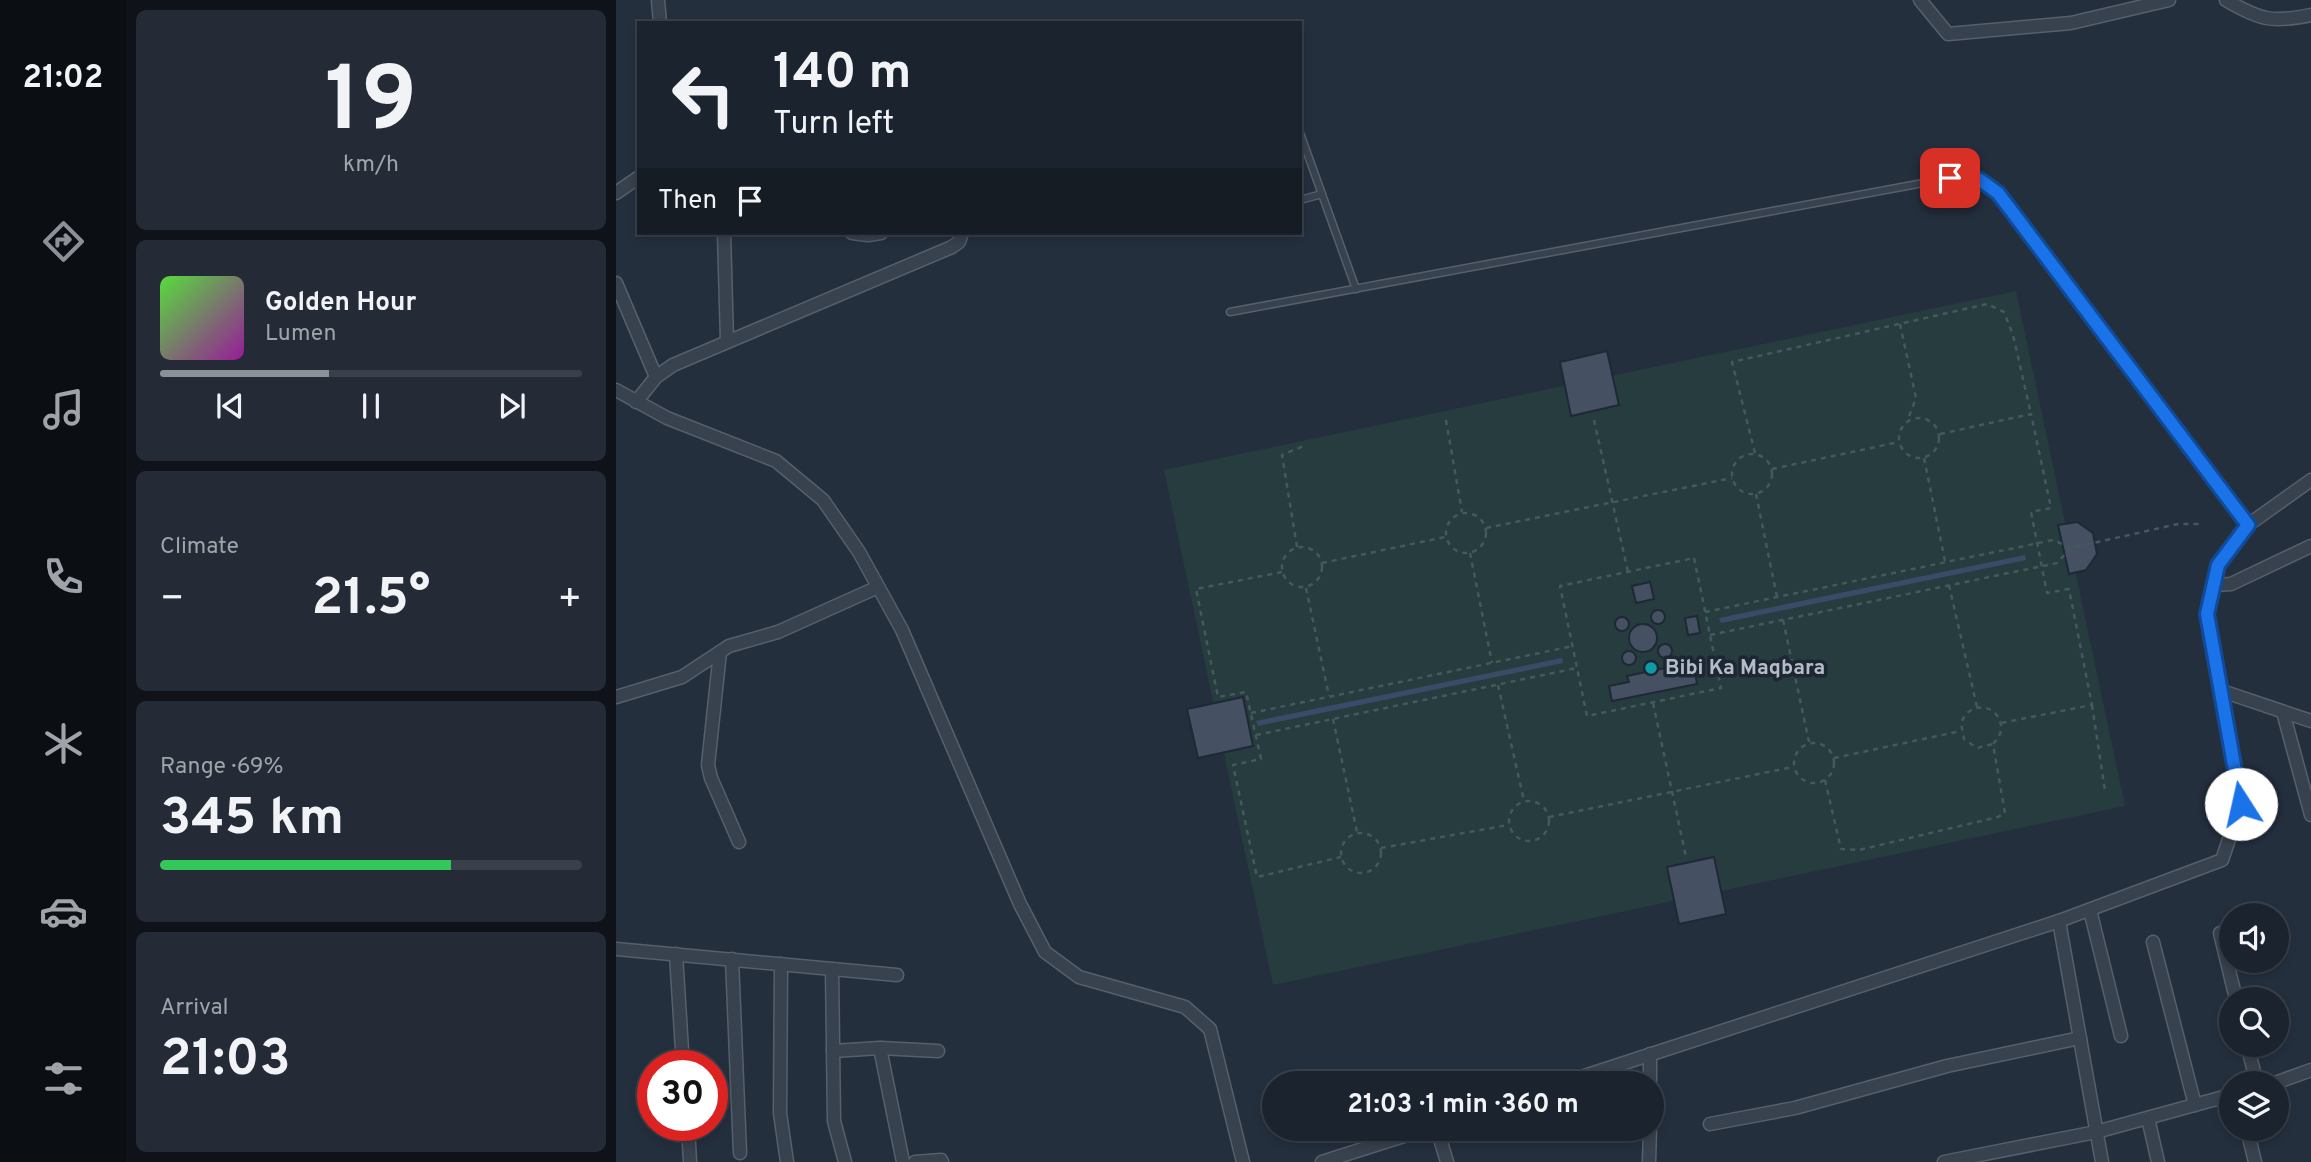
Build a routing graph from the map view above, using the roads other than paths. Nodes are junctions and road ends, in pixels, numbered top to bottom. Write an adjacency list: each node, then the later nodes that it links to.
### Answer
1 (658, 0): 6 (street)
2 (1920, 0): 3 (street)
3 (2169, 0)
4 (2226, 0): 5 (street)
5 (2311, 15)
6 (660, 21)
7 (1302, 139): 10 (lane)
8 (637, 178): 9 (street)
9 (616, 193)
10 (1322, 194): 11 (lane); 15 (lane)
11 (1302, 199)
12 (724, 235): 17 (street)
13 (961, 235): 17 (street)
14 (616, 283): 18 (street)
15 (1356, 289): 16 (lane); 22 (lane)
16 (1230, 312)
17 (727, 341): 18 (street)
18 (656, 377): 20 (street)
19 (616, 390): 20 (street)
20 (636, 402): 25 (street)
21 (2311, 480): 22 (street)
22 (2248, 525): 24 (street)
23 (2311, 545): 24 (street)
24 (2215, 584): 27 (street)
25 (878, 587): 26 (street); 70 (street)
26 (720, 652): 28 (street); 32 (street)
27 (2222, 691): 29 (street); 33 (street)
28 (616, 697)
29 (2283, 712): 30 (street); 31 (street)
30 (2311, 721)
31 (2311, 815)
32 (739, 842)
33 (2090, 910): 34 (street); 42 (street)
34 (2059, 921): 43 (street); 48 (street)
35 (2153, 942): 54 (street)
36 (616, 949): 37 (street)
37 (676, 954): 38 (street); 45 (street)
38 (732, 960): 39 (street); 63 (street)
39 (781, 964): 40 (street); 65 (street)
40 (832, 969): 41 (street); 46 (street)
41 (897, 975)
42 (2121, 1036)
43 (2080, 1038): 56 (street); 57 (street)
44 (880, 1048): 46 (street); 47 (street); 67 (street)
45 (682, 1050)
46 (833, 1051): 66 (street)
47 (938, 1051)
48 (1650, 1054): 50 (street); 51 (street)
49 (2311, 1070): 52 (street)
50 (1599, 1071)
51 (1650, 1071)
52 (2289, 1078)
53 (2219, 1098): 54 (street)
54 (2195, 1105): 55 (street)
55 (2148, 1118): 57 (street); 76 (street)
56 (1710, 1124)
57 (2096, 1132): 74 (street); 75 (street)
58 (689, 1141): 64 (street)
59 (1388, 1141): 71 (street)
60 (1441, 1141): 72 (street)
61 (1650, 1141): 73 (street)
62 (2250, 1141): 77 (street)
63 (740, 1153)
64 (690, 1162)
65 (787, 1162)
66 (845, 1162)
67 (903, 1162)
68 (915, 1162): 69 (street)
69 (942, 1162)
70 (1243, 1162)
71 (1322, 1162)
72 (1447, 1162)
73 (1649, 1162)
74 (1944, 1162)
75 (2102, 1162)
76 (2158, 1162)
77 (2255, 1162)

